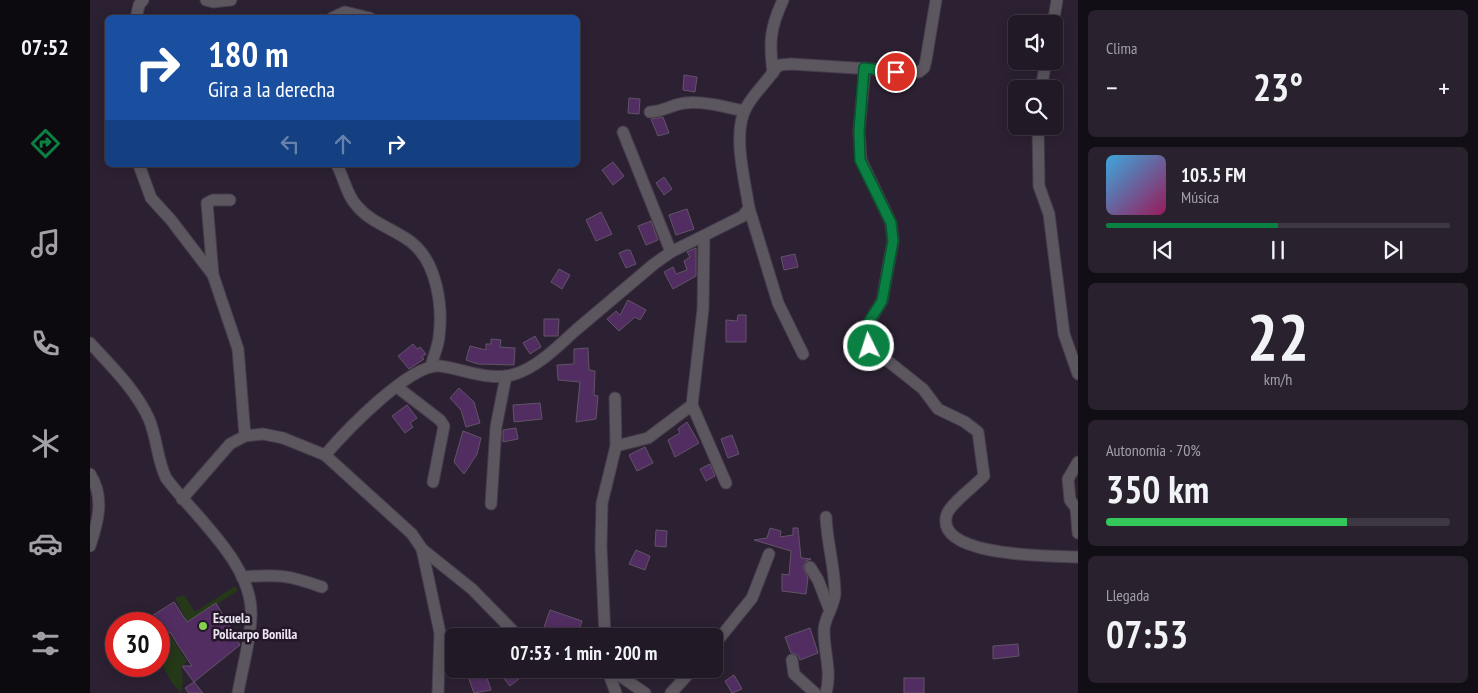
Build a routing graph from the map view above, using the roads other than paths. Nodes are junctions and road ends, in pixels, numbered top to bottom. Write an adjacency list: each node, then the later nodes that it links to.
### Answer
1 (143, 0): 7 (street)
2 (206, 0): 3 (street)
3 (231, 0)
4 (783, 0): 12 (street)
5 (936, 0): 11 (street)
6 (1057, 0): 10 (street)
7 (137, 15)
8 (338, 15): 9 (street)
9 (358, 15)
10 (1054, 15)
11 (864, 68): 12 (street); 46 (street)
12 (773, 73): 13 (street)
13 (744, 111): 14 (street); 20 (street)
14 (650, 112)
15 (623, 132): 22 (street)
16 (1038, 135): 27 (street)
17 (140, 167): 23 (street)
18 (338, 167): 26 (street)
19 (230, 200): 23 (street)
20 (749, 208): 21 (street); 25 (street)
21 (704, 237): 22 (street); 31 (street)
22 (671, 252): 28 (street)
23 (213, 275): 32 (street)
24 (90, 343): 39 (street)
25 (803, 354)
26 (431, 367): 28 (street); 29 (street)
27 (1078, 374)
28 (506, 376): 40 (street)
29 (397, 387): 34 (street); 37 (street)
30 (615, 398): 33 (street)
31 (692, 405): 33 (street); 38 (street)
32 (245, 436): 34 (street); 39 (street)
33 (616, 446): 52 (street)
34 (325, 455): 44 (street)
35 (1078, 462): 42 (street)
36 (90, 474): 43 (street)
37 (433, 482)
38 (726, 483)
39 (182, 499): 48 (street)
40 (491, 504)
41 (826, 517): 50 (street)
42 (1078, 533)
43 (90, 546)
44 (422, 549): 51 (street); 59 (street)
45 (769, 554): 53 (street)
46 (1078, 557)
47 (810, 567): 50 (street)
48 (242, 577): 49 (street); 58 (street)
49 (322, 587)
50 (830, 611): 64 (street)
51 (510, 628)
52 (605, 628)
53 (723, 633)
54 (792, 660): 63 (street)
55 (611, 678): 60 (street)
56 (622, 678): 61 (street)
57 (685, 678): 62 (street)
58 (238, 693)
59 (438, 693)
60 (616, 693)
61 (645, 693)
62 (671, 693)
63 (816, 693)
64 (826, 693)

